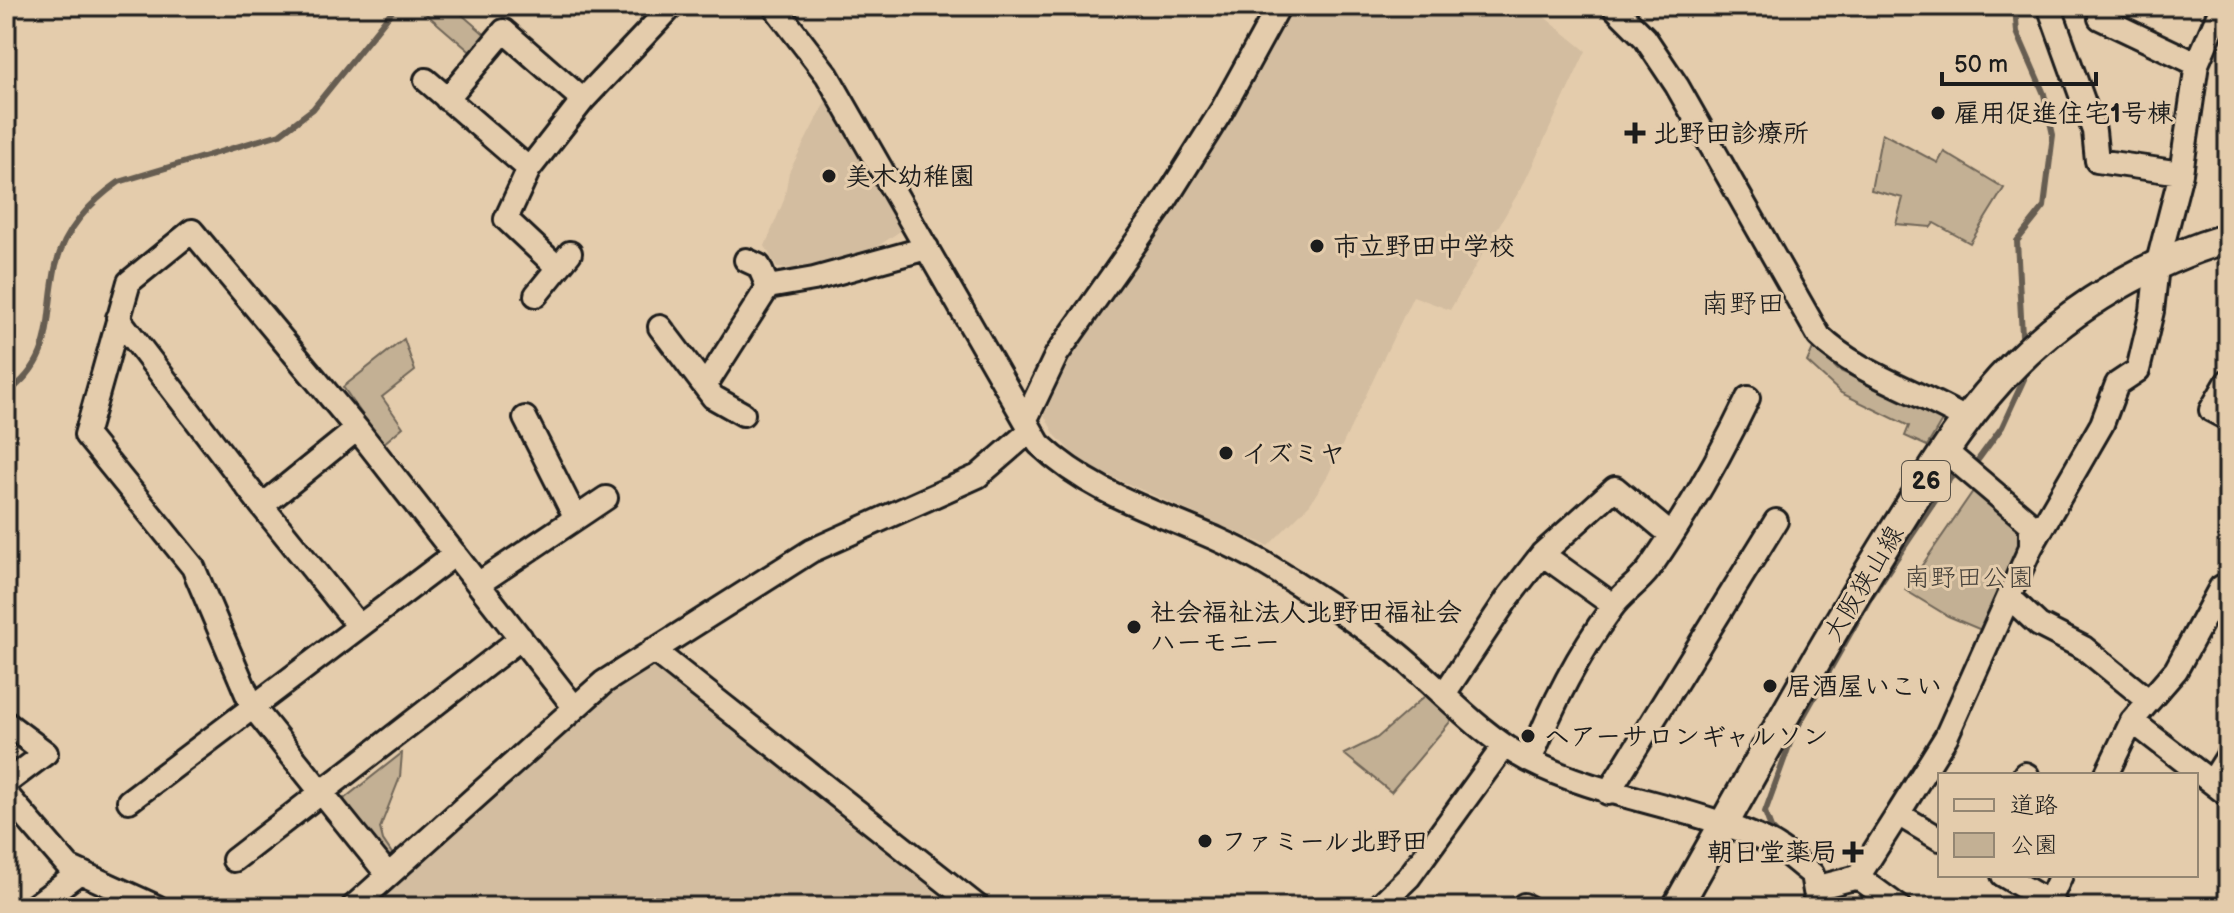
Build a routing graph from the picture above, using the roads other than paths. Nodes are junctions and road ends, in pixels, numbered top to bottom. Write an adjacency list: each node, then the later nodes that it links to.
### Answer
1 (672, 6): 11 (street)
2 (774, 6): 15 (street)
3 (1279, 6): 29 (street)
4 (1613, 6): 27 (street)
5 (2049, 6): 13 (street)
6 (2108, 6): 8 (street)
7 (2222, 6): 8 (street)
8 (2197, 64): 13 (street)
9 (426, 80): 10 (street)
10 (447, 99): 11 (street); 12 (street)
11 (583, 100): 12 (street)
12 (529, 169): 19 (street)
13 (2181, 173): 17 (street)
14 (2228, 238): 17 (main road, 大阪狭山線 / 26)
15 (927, 248): 18 (street); 29 (street)
16 (746, 260): 18 (street)
17 (2157, 266): 27 (main road, 大阪狭山線 / 26); 37 (street)
18 (768, 287): 23 (street)
19 (536, 295)
20 (118, 318): 30 (street); 33 (street); 49 (street)
21 (660, 327): 23 (street)
22 (2228, 381): 28 (street)
23 (705, 386): 25 (street)
24 (1748, 398): 36 (street)
25 (743, 414)
26 (525, 418): 34 (street)
27 (1965, 419): 31 (main road, 大阪狭山線 / 26)
28 (2228, 419)
29 (1029, 424): 46 (street); 47 (street)
30 (357, 429): 33 (street); 38 (street)
31 (1945, 451): 37 (street); 64 (main road, 大阪狭山線 / 26)
32 (606, 498): 34 (street)
33 (262, 506): 44 (street)
34 (575, 517): 40 (street)
35 (1776, 521): 60 (street)
36 (1670, 534): 39 (street); 43 (street)
37 (2031, 547): 42 (street)
38 (455, 554): 40 (street); 44 (street)
39 (1542, 554): 43 (street); 47 (street)
40 (478, 584): 45 (street)
41 (2228, 584): 48 (street)
42 (2009, 597): 48 (street); 63 (street)
43 (1613, 605): 55 (street)
44 (358, 625): 49 (street)
45 (521, 638): 50 (street); 59 (street)
46 (653, 650): 50 (street); 77 (street)
47 (1444, 694): 53 (street)
48 (2149, 701): 51 (street)
49 (252, 706): 59 (street); 62 (street)
50 (575, 708): 68 (street)
51 (2132, 721): 56 (street); 58 (street)
52 (6, 723): 57 (street)
53 (1504, 746): 55 (street); 78 (street)
54 (2228, 756): 58 (street)
55 (1530, 761): 60 (street)
56 (2107, 773)
57 (6, 783)
58 (2220, 788)
59 (322, 792): 66 (street); 68 (street)
60 (1608, 793): 64 (street)
61 (6, 794): 67 (street)
62 (129, 801)
63 (1898, 814): 65 (street); 69 (street)
64 (1724, 824): 72 (street); 79 (main road, 大阪狭山線 / 26)
65 (1938, 838)
66 (234, 860)
67 (80, 872): 74 (street); 75 (street)
68 (388, 875): 76 (street)
69 (1858, 877): 72 (street); 80 (street)
70 (2006, 877): 73 (street)
71 (2060, 877): 73 (street)
72 (1814, 898)
73 (2053, 905)
74 (33, 907)
75 (155, 907)
76 (353, 907)
77 (978, 907)
78 (1378, 907)
79 (1677, 907)
80 (1899, 907)

